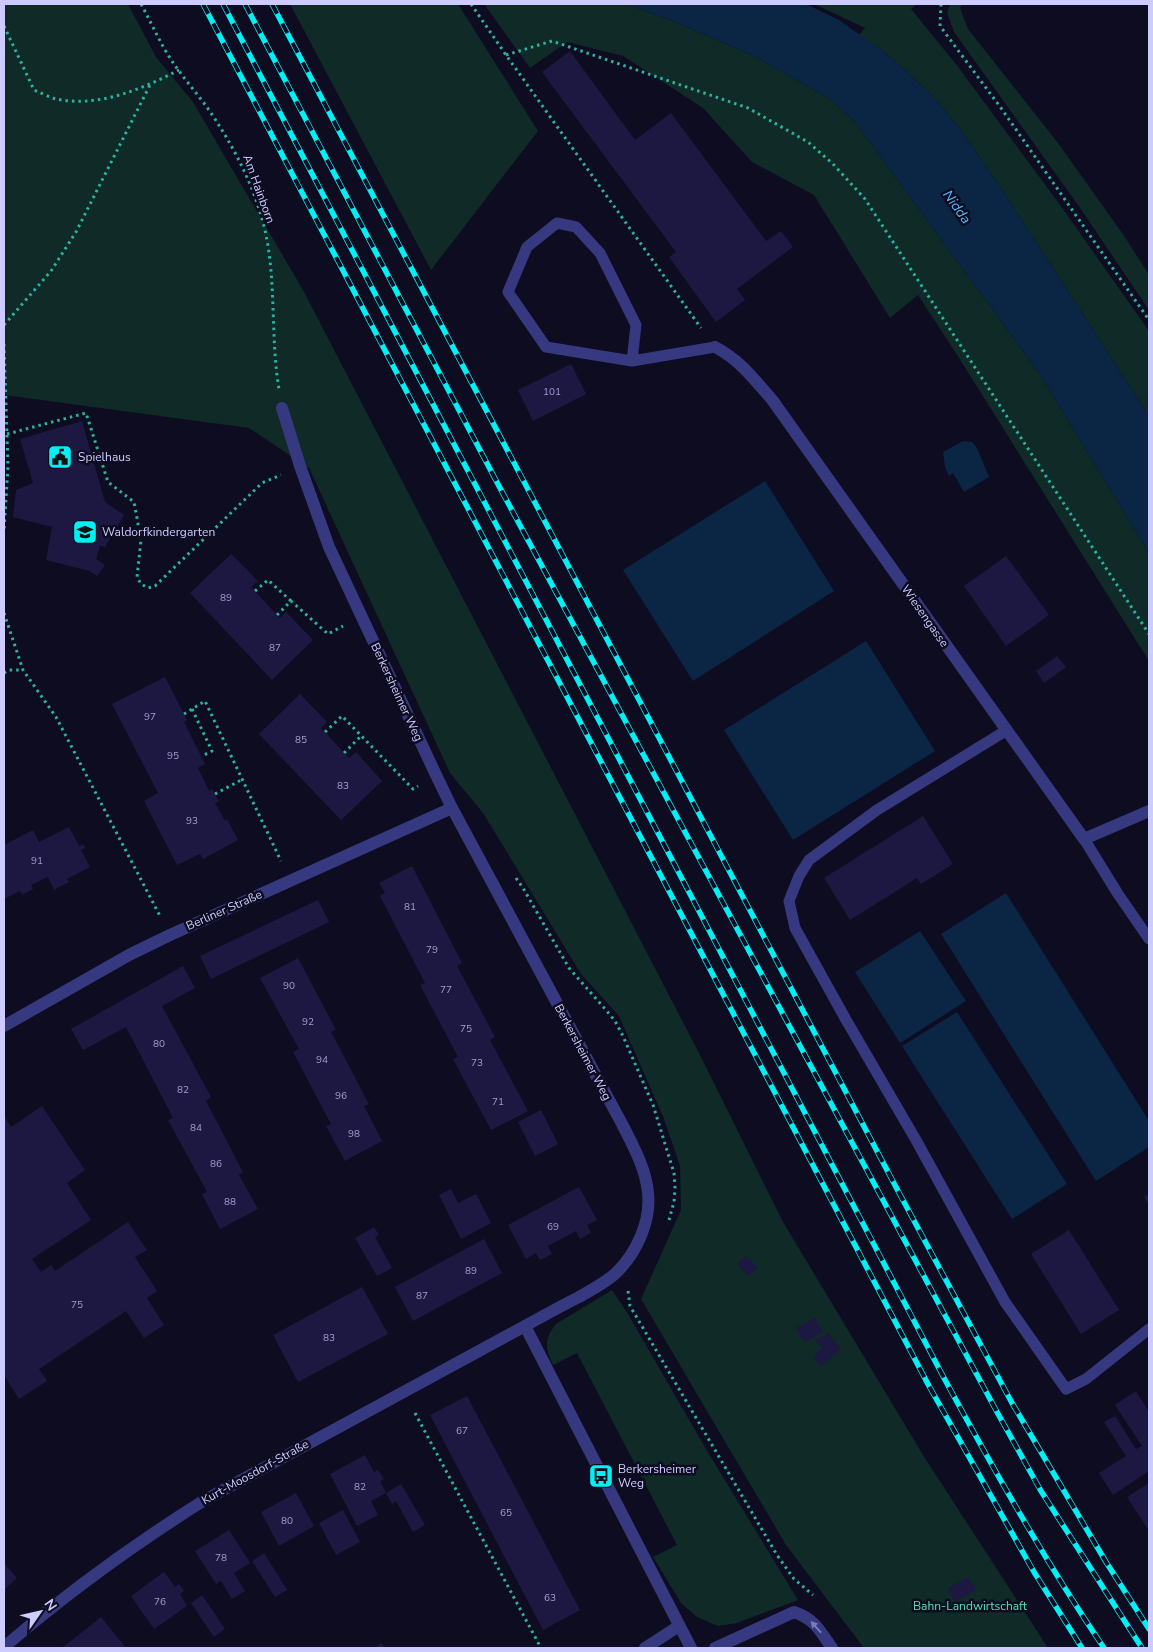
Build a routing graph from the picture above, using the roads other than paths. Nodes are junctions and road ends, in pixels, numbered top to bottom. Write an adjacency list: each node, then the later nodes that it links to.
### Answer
1 (715, 347): 2 (lane); 4 (street, Wiesengasse)
2 (632, 361): 2 (lane)
3 (282, 408): 5 (street, Berkersheimer Weg)
4 (1007, 730): 7 (street, Wiesengasse); 11 (lane)
5 (452, 808): 9 (street, Berliner Straße); 10 (street, Berkersheimer Weg)
6 (1149, 811): 7 (street)
7 (1084, 838): 8 (lane)
8 (1149, 940)
9 (4, 1026)
10 (525, 1326): 12 (street); 13 (street, Kurt-Moosdorf-Straße)
11 (1149, 1328)
12 (679, 1626): 14 (street); 15 (street)
13 (4, 1647)
14 (645, 1648)
15 (691, 1648)
16 (715, 1648): 17 (street, one-way to 16)
17 (832, 1648)

